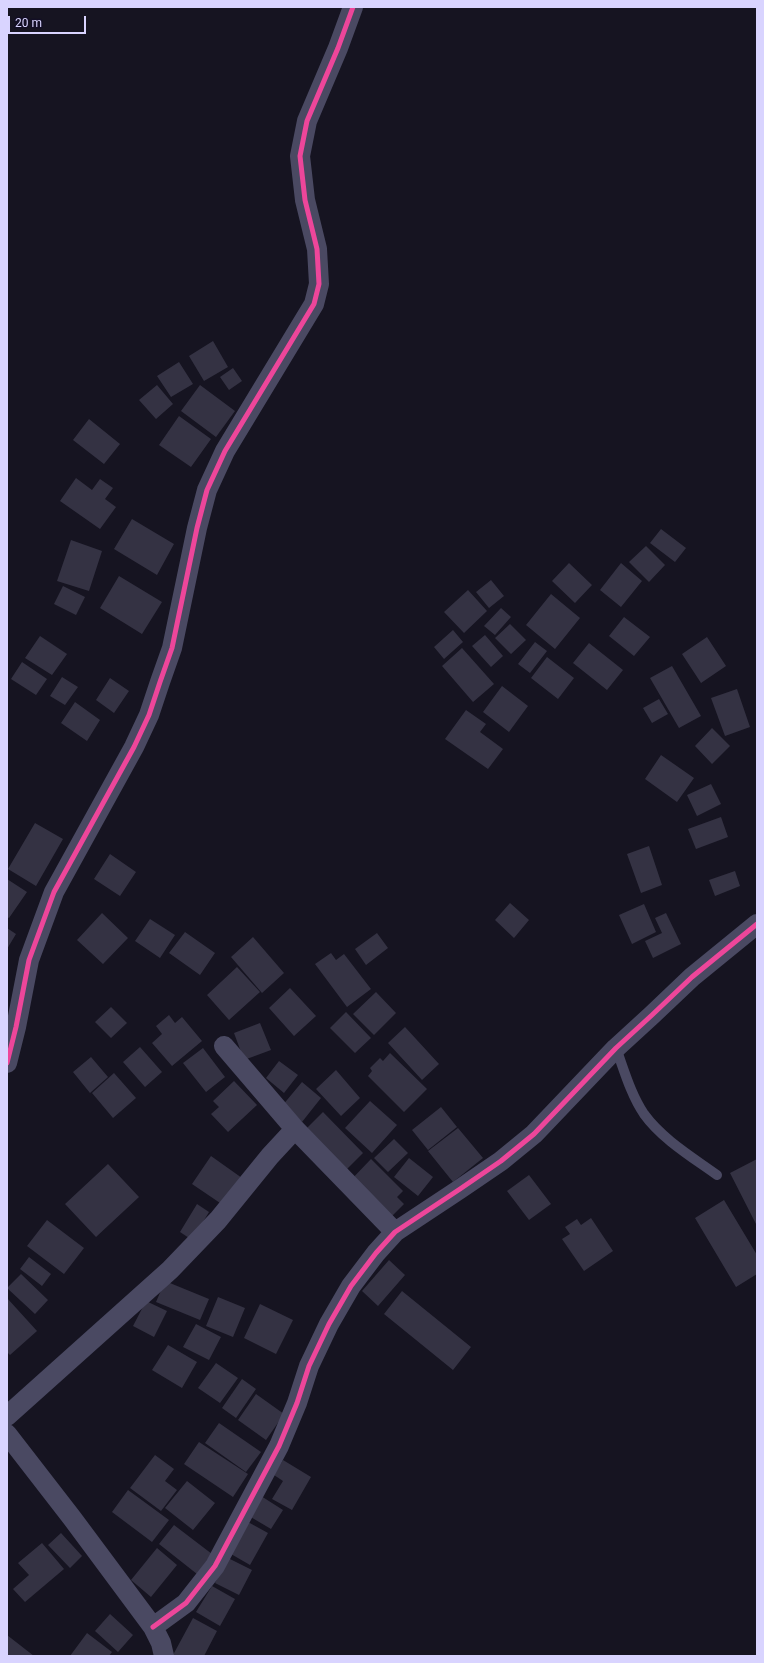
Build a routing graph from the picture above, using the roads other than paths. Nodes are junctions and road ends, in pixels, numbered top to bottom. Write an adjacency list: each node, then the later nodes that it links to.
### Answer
1 (353, 7): 5 (street)
2 (757, 924): 4 (street)
3 (224, 1046): 6 (street)
4 (616, 1048): 7 (lane); 8 (street)
5 (7, 1063)
6 (295, 1129): 8 (street); 9 (street)
7 (717, 1175)
8 (395, 1232): 11 (street)
9 (7, 1416)
10 (7, 1434): 11 (street)
11 (153, 1628): 12 (street)
12 (164, 1656)

